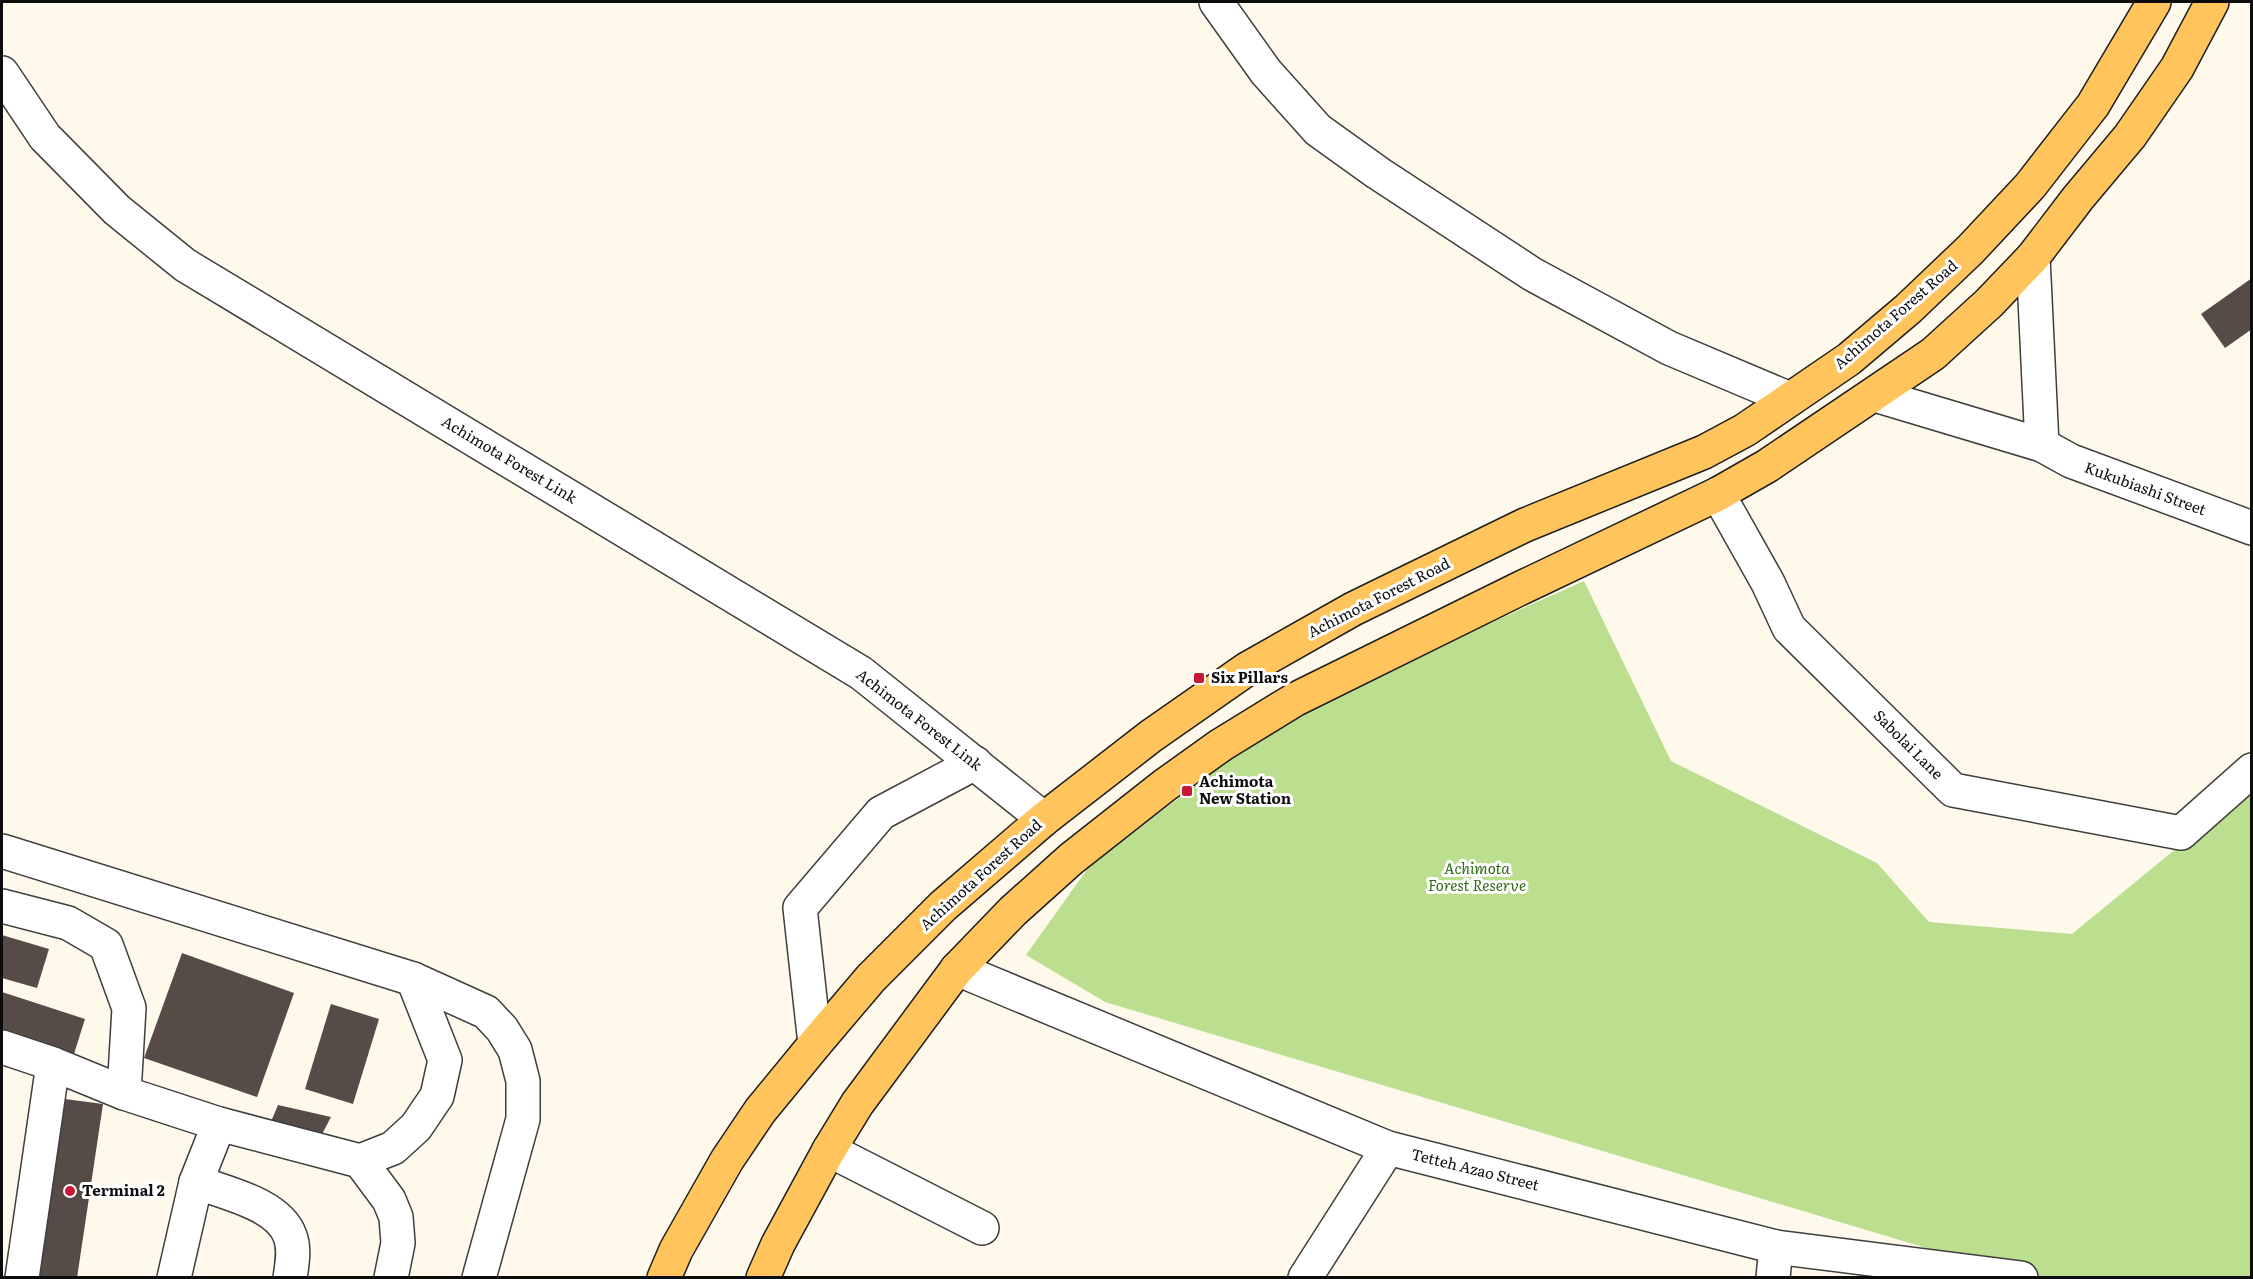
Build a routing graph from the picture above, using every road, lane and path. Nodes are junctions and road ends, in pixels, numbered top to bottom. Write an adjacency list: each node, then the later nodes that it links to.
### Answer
1 (1216, 2): 7 (street)
2 (2154, 2): 7 (main road, Achimota Forest Road)
3 (2212, 2): 5 (main road)
4 (2, 73): 11 (street, Achimota Forest Link)
5 (2033, 257): 6 (main road); 8 (street)
6 (1875, 395): 8 (street, Kukubiashi Street); 9 (main road)
7 (1790, 399): 13 (main road, Achimota Forest Road)
8 (2042, 445): 10 (street, Kukubiashi Street)
9 (1718, 494): 12 (street, Sabolai Lane); 16 (main road)
10 (2252, 528)
11 (975, 763): 13 (street, Achimota Forest Link); 18 (street)
12 (2252, 770)
13 (1044, 819): 18 (main road, Achimota Forest Road)
14 (2, 851): 17 (street)
15 (2, 906): 21 (street)
16 (957, 969): 23 (street, Tetteh Azao Street); 24 (main road)
17 (413, 979): 25 (street); 33 (street)
18 (815, 1044): 34 (main road, Achimota Forest Road)
19 (2, 1047): 20 (street)
20 (53, 1064): 21 (street); 29 (street)
21 (124, 1093): 22 (street)
22 (219, 1124): 25 (street); 26 (street)
23 (1388, 1148): 28 (street, Tetteh Azao Street); 36 (street)
24 (829, 1150): 27 (street); 35 (main road)
25 (360, 1161): 32 (street)
26 (196, 1182): 30 (street); 31 (street)
27 (982, 1228)
28 (1774, 1262): 37 (street, Tetteh Azao Street)
29 (22, 1278)
30 (174, 1278)
31 (291, 1278)
32 (391, 1278)
33 (479, 1278)
34 (664, 1278)
35 (762, 1278)
36 (1305, 1278)
37 (2021, 1278)

